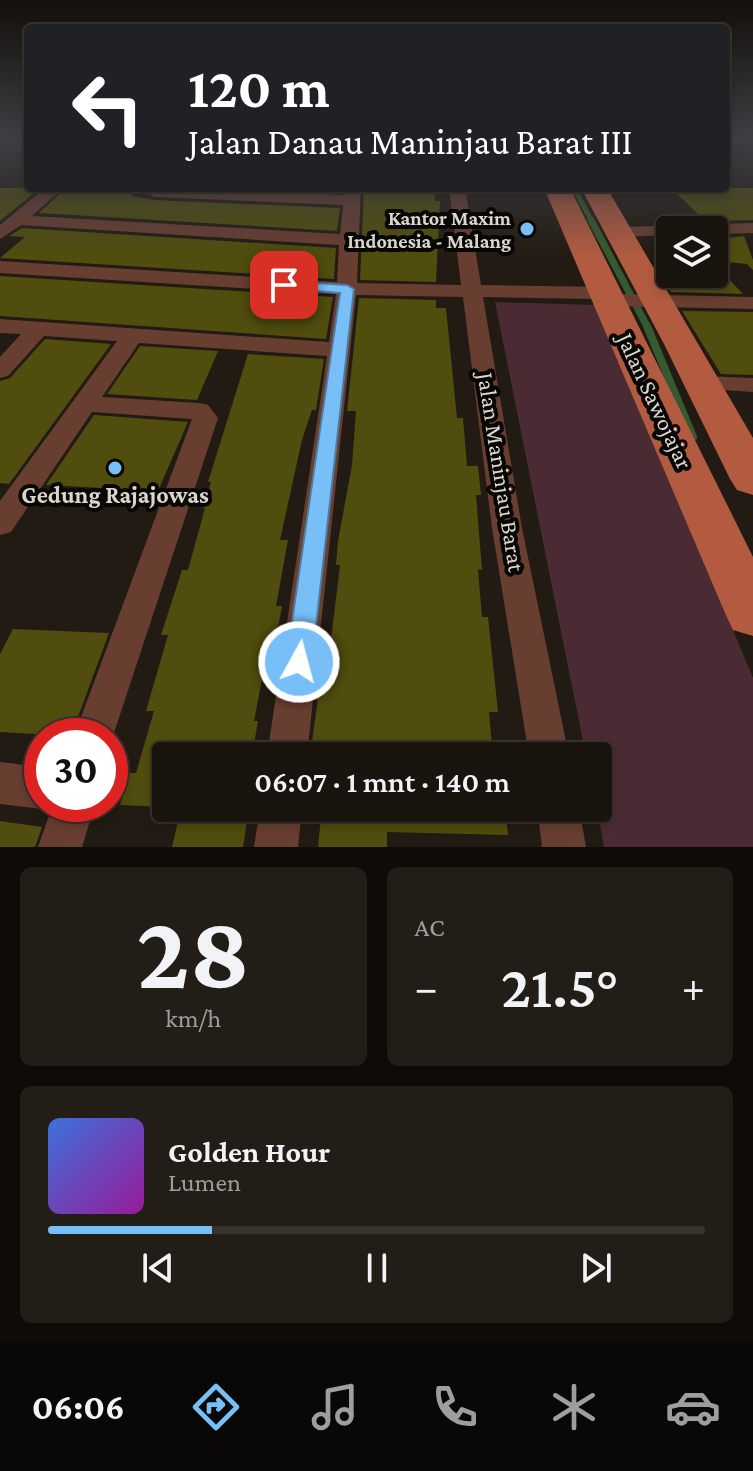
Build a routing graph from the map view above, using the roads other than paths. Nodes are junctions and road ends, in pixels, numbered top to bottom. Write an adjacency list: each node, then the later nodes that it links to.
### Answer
1 (50, 192): 10 (street)
2 (209, 192): 9 (street)
3 (253, 192): 7 (street)
4 (458, 192): 20 (street, Jalan Maninjau Barat)
5 (560, 192): 21 (main road, Jalan Sawojajar)
6 (596, 192): 15 (main road, Jalan Sawojajar)
7 (287, 193): 8 (street)
8 (352, 194): 17 (street)
9 (148, 198): 11 (street)
10 (16, 220): 11 (street); 16 (street)
11 (117, 226): 17 (street)
12 (753, 228): 13 (street)
13 (728, 229)
14 (656, 231): 15 (street)
15 (620, 232): 21 (main road, Jalan Sawojajar)
16 (0, 234)
17 (347, 240): 19 (street)
18 (0, 267): 19 (street)
19 (347, 289): 20 (street); 26 (street)
20 (474, 293): 21 (street); 36 (street, Jalan Maninjau Barat)
21 (627, 299): 22 (street); 28 (main road, Jalan Sawojajar); 33 (main road, Jalan Sawojajar)
22 (753, 303)
23 (0, 326): 24 (street)
24 (39, 328): 25 (street); 27 (street)
25 (133, 335): 26 (street); 30 (street)
26 (339, 350): 35 (street)
27 (0, 371)
28 (703, 383): 29 (street); 31 (main road, Jalan Sawojajar)
29 (753, 385)
30 (86, 404): 32 (street); 34 (street)
31 (753, 479)
32 (0, 524)
33 (753, 613)
34 (100, 718)
35 (289, 742)
36 (546, 742)
37 (0, 783): 38 (street)
38 (24, 786)
39 (68, 822): 42 (street)
40 (279, 822): 43 (street)
41 (560, 822): 44 (street)
42 (60, 847)
43 (276, 847)
44 (564, 847)

